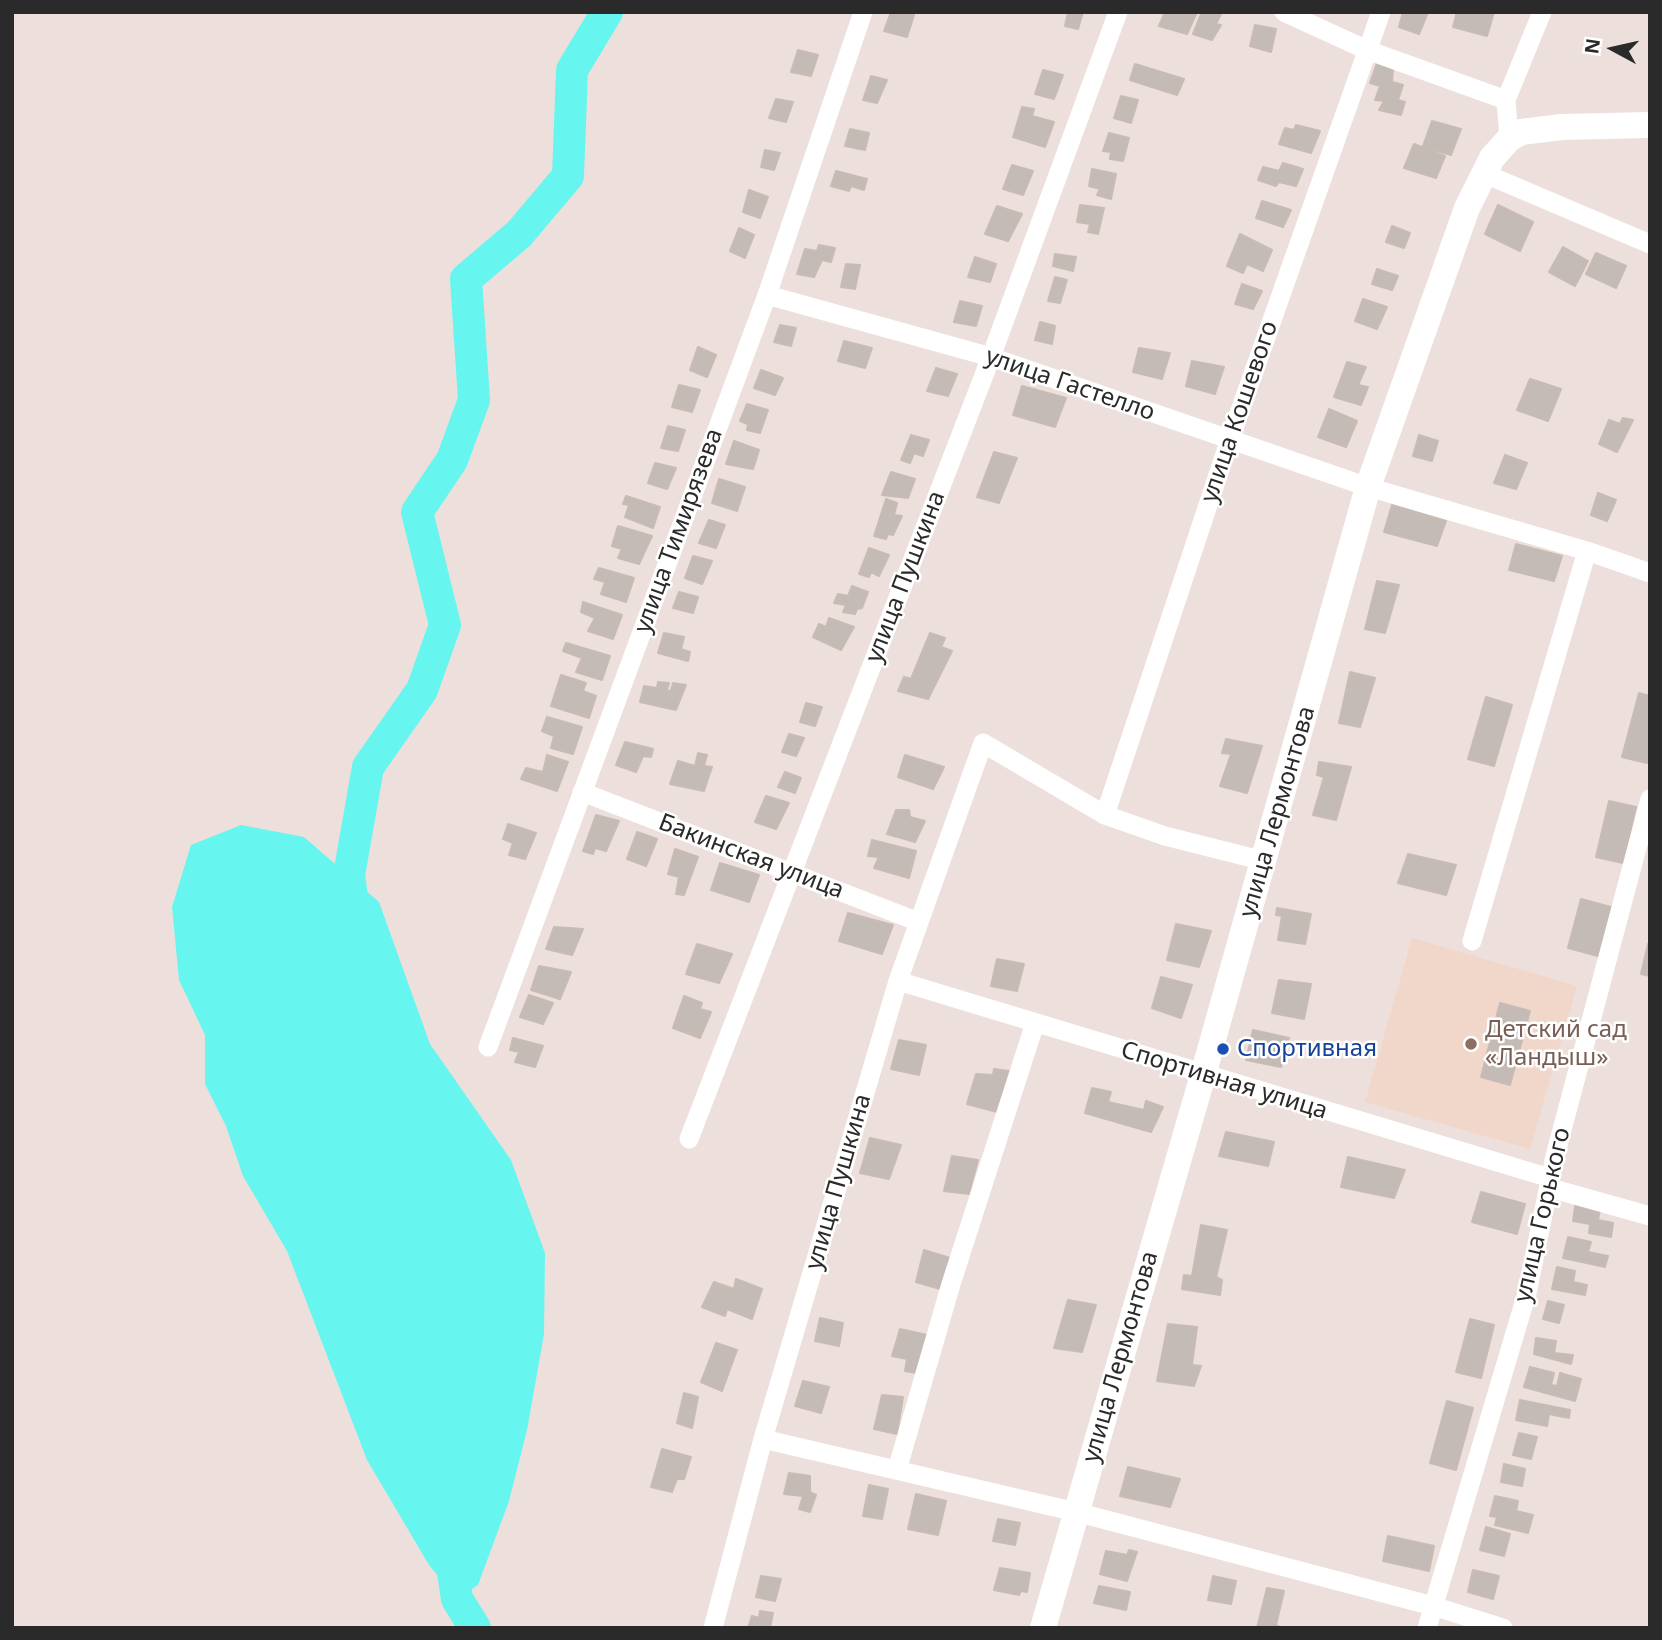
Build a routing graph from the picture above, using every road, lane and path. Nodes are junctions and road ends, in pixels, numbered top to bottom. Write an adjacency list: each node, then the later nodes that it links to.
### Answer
1 (863, 12): 12 (street, улица Тимирязева)
2 (1118, 12): 13 (street, улица Пушкина)
3 (1284, 12): 6 (street)
4 (1381, 12): 6 (street, улица Кошевого)
5 (1542, 12): 7 (street)
6 (1367, 50): 7 (street); 14 (street, улица Кошевого)
7 (1506, 100): 9 (street)
8 (1650, 125): 9 (street)
9 (1509, 139): 10 (street, улица Лермонтова)
10 (1483, 173): 11 (street); 15 (street, улица Лермонтова)
11 (1650, 244)
12 (767, 295): 13 (street, улица Гастелло); 18 (street, улица Тимирязева)
13 (991, 357): 14 (street, улица Гастелло); 22 (street, улица Пушкина)
14 (1230, 439): 15 (street, улица Гастелло); 20 (street, улица Кошевого)
15 (1368, 487): 16 (street, улица Гастелло); 21 (street, улица Лермонтова)
16 (1587, 551): 17 (street, улица Гастелло); 24 (street)
17 (1650, 573)
18 (582, 792): 22 (street, Бакинская улица); 27 (street, улица Тимирязева)
19 (1650, 799): 30 (street, улица Горького)
20 (1105, 815): 21 (street); 23 (street, улица Пушкина)
21 (1264, 861): 28 (street, улица Лермонтова)
22 (792, 873): 23 (street, Бакинская улица); 29 (street, улица Пушкина)
23 (919, 922): 25 (street, улица Пушкина)
24 (1472, 941)
25 (898, 981): 26 (street, Спортивная улица); 32 (street, улица Пушкина)
26 (1035, 1023): 28 (street, Спортивная улица); 33 (street)
27 (488, 1047)
28 (1203, 1075): 30 (street, Спортивная улица); 34 (street, улица Лермонтова)
29 (689, 1139)
30 (1550, 1183): 31 (street, Спортивная улица); 35 (street, улица Горького)
31 (1650, 1216)
32 (763, 1439): 33 (street); 36 (street, улица Пушкина)
33 (897, 1470): 34 (street)
34 (1076, 1512): 35 (street); 37 (street, улица Лермонтова)
35 (1433, 1606): 38 (street, улица Горького); 39 (street)
36 (713, 1628)
37 (1043, 1628)
38 (1427, 1628)
39 (1503, 1628)

